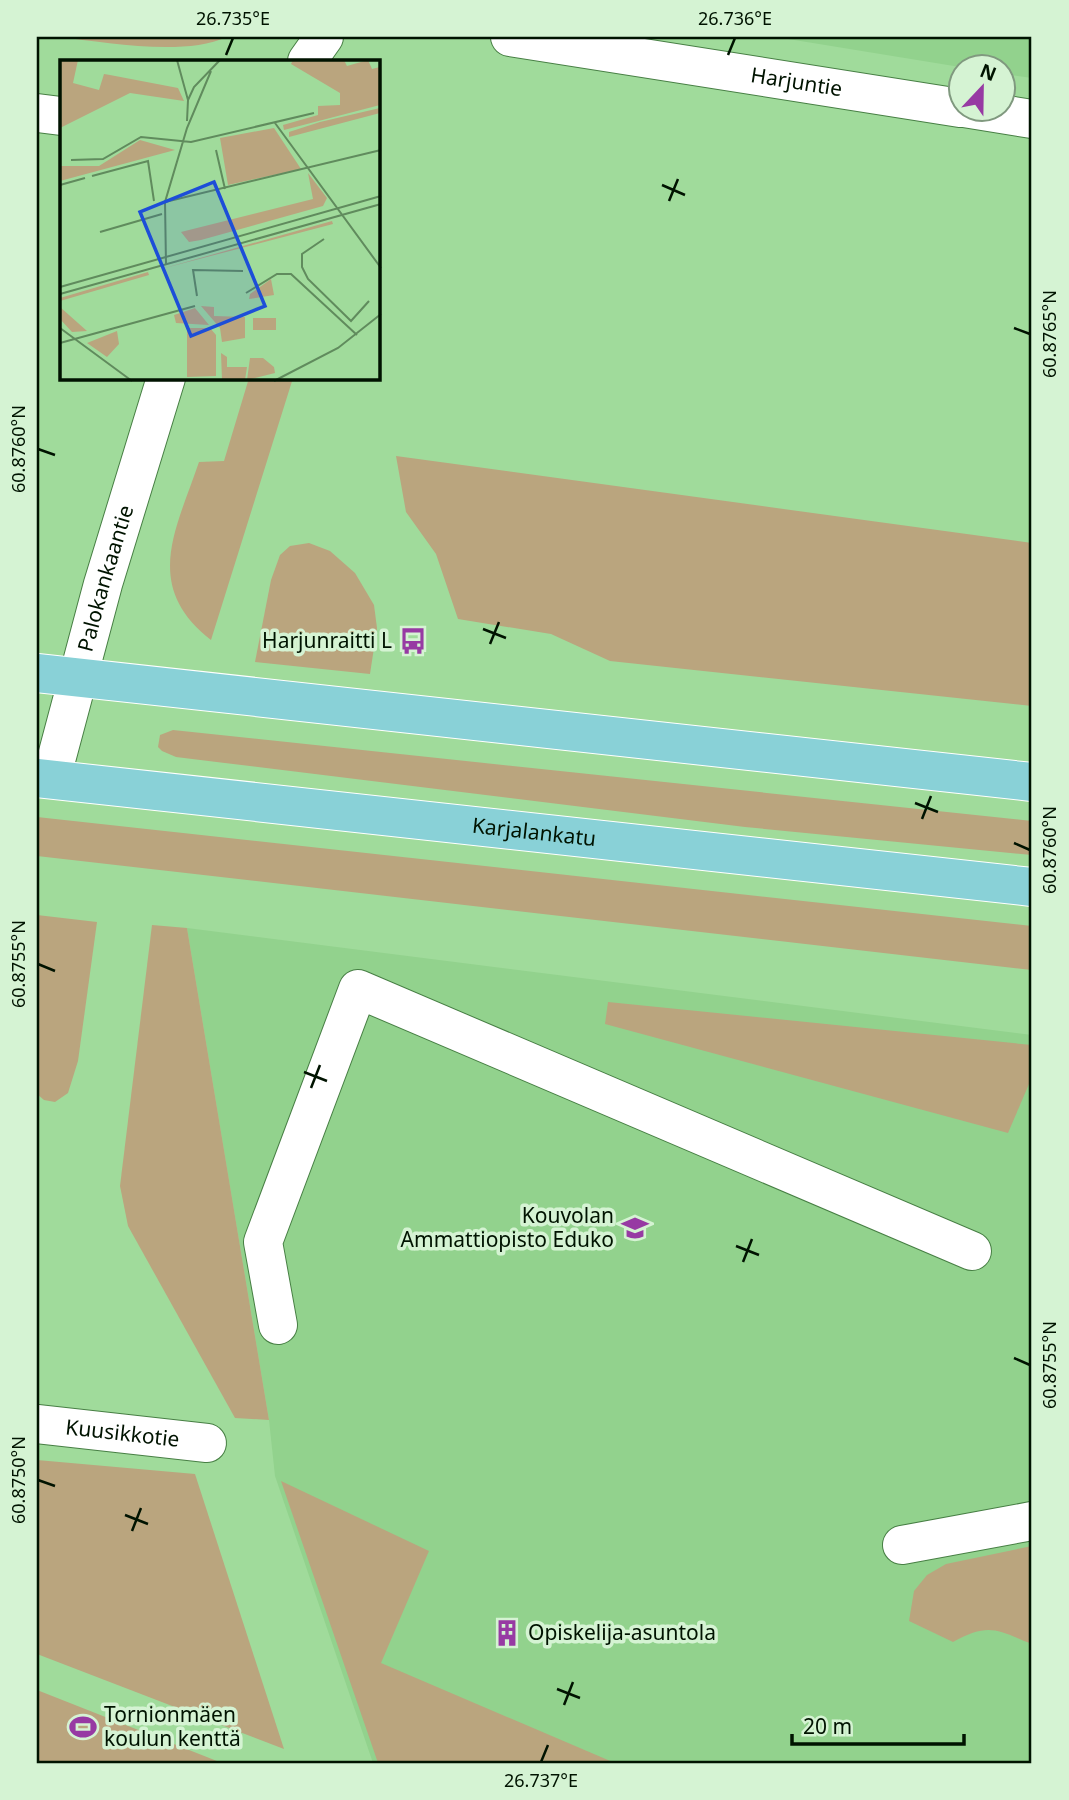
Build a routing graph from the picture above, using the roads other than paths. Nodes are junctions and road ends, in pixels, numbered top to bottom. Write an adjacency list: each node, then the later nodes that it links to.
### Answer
1 (324, 37): 3 (street)
2 (510, 37): 4 (street, Harjuntie)
3 (308, 60)
4 (946, 105)
5 (37, 113): 6 (street)
6 (60, 116)
7 (165, 380): 9 (street, Palokankaantie)
8 (37, 673): 9 (main road)
9 (79, 677): 10 (street, Palokankaantie); 11 (main road)
10 (44, 779): 12 (main road, Karjalankatu)
11 (1032, 782)
12 (1032, 887)
13 (972, 1251): 14 (street)
14 (278, 1325)
15 (37, 1424): 16 (street, Kuusikkotie)
16 (207, 1443)
17 (1032, 1521): 18 (street)
18 (902, 1545)

